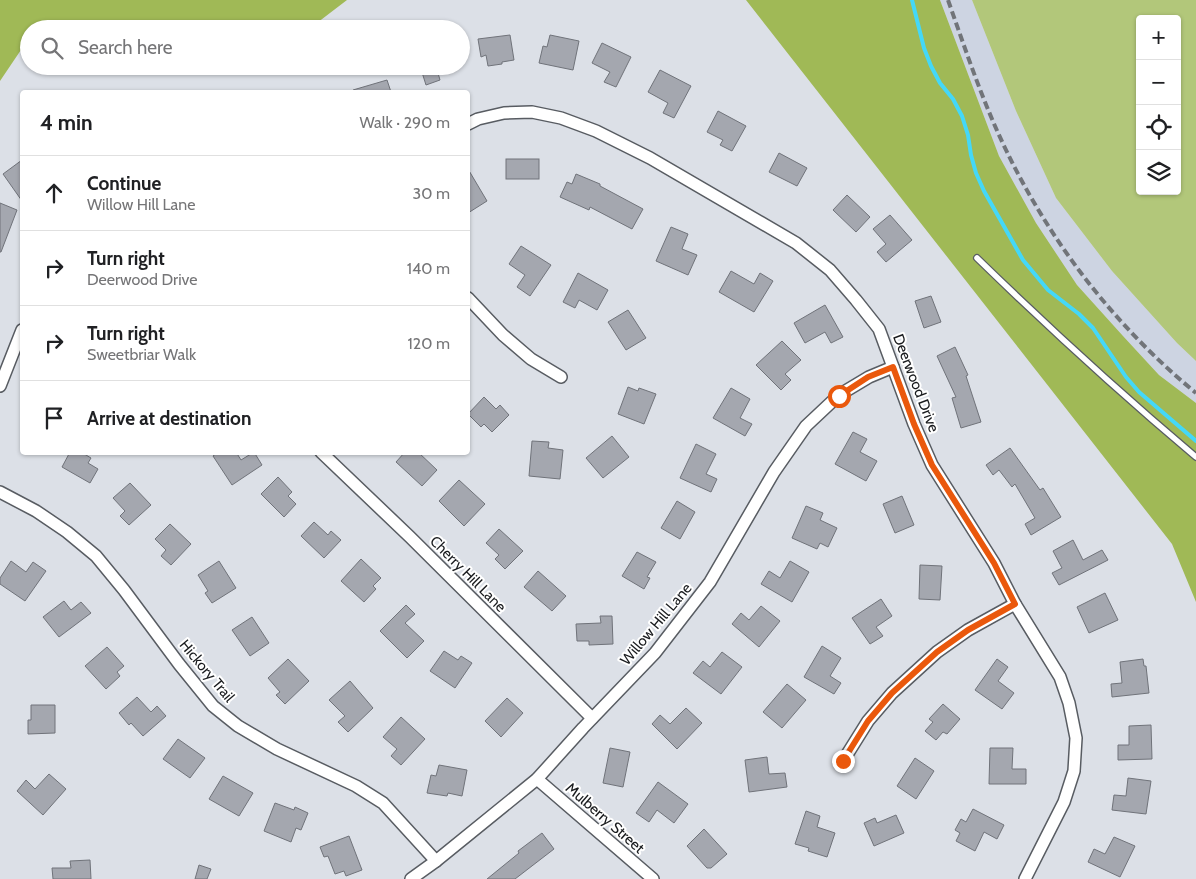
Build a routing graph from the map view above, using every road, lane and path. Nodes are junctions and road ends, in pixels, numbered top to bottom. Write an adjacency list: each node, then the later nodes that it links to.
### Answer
1 (470, 123): 5 (street, Deerwood Drive)
2 (976, 258): 9 (lane)
3 (470, 300): 6 (street)
4 (20, 335): 7 (street)
5 (893, 367): 11 (street, Deerwood Drive); 12 (street, Willow Hill Lane)
6 (561, 377)
7 (0, 386)
8 (324, 455): 12 (street, Cherry Hill Lane)
9 (1196, 457)
10 (0, 492): 15 (street, Hickory Trail)
11 (1015, 604): 13 (street); 18 (street, Deerwood Drive)
12 (592, 718): 14 (street, Willow Hill Lane)
13 (843, 761)
14 (537, 779): 15 (street, Willow Hill Lane); 17 (street, Mulberry Street)
15 (436, 861): 16 (street, Willow Hill Lane)
16 (410, 879)
17 (653, 879)
18 (1025, 879)

